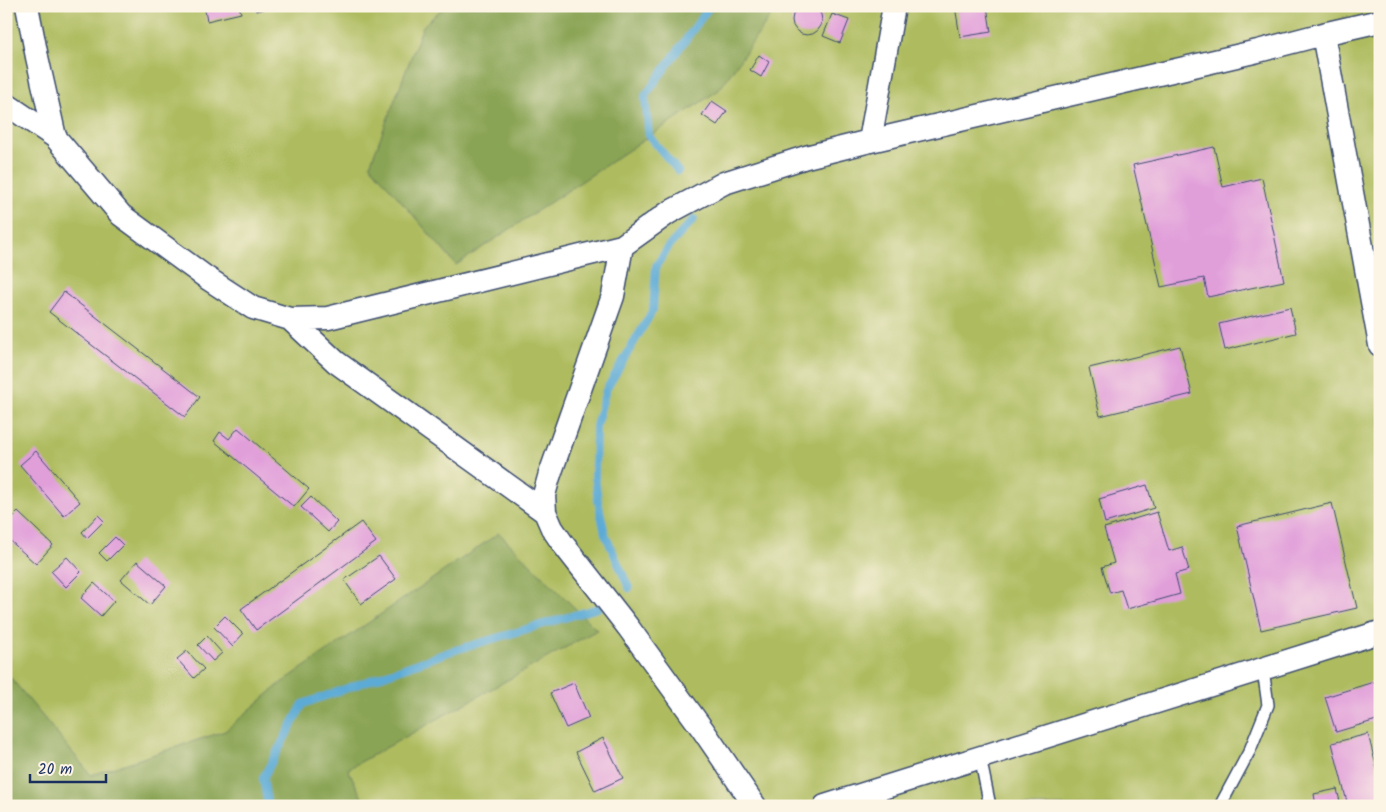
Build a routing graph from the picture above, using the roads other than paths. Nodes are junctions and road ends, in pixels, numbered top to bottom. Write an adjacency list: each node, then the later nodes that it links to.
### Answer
1 (27, 6): 6 (street)
2 (894, 6): 7 (street)
3 (1380, 21): 4 (street)
4 (1323, 34): 7 (street); 10 (street)
5 (6, 104): 6 (street)
6 (55, 137): 9 (street)
7 (870, 141): 8 (street)
8 (622, 246): 9 (street); 11 (street)
9 (290, 319): 11 (street)
10 (1380, 345)
11 (545, 512): 15 (street)
12 (1380, 632): 13 (street)
13 (1263, 669): 14 (street); 18 (lane)
14 (980, 757): 16 (street); 17 (lane)
15 (755, 806)
16 (825, 806)
17 (990, 806)
18 (1220, 806)

